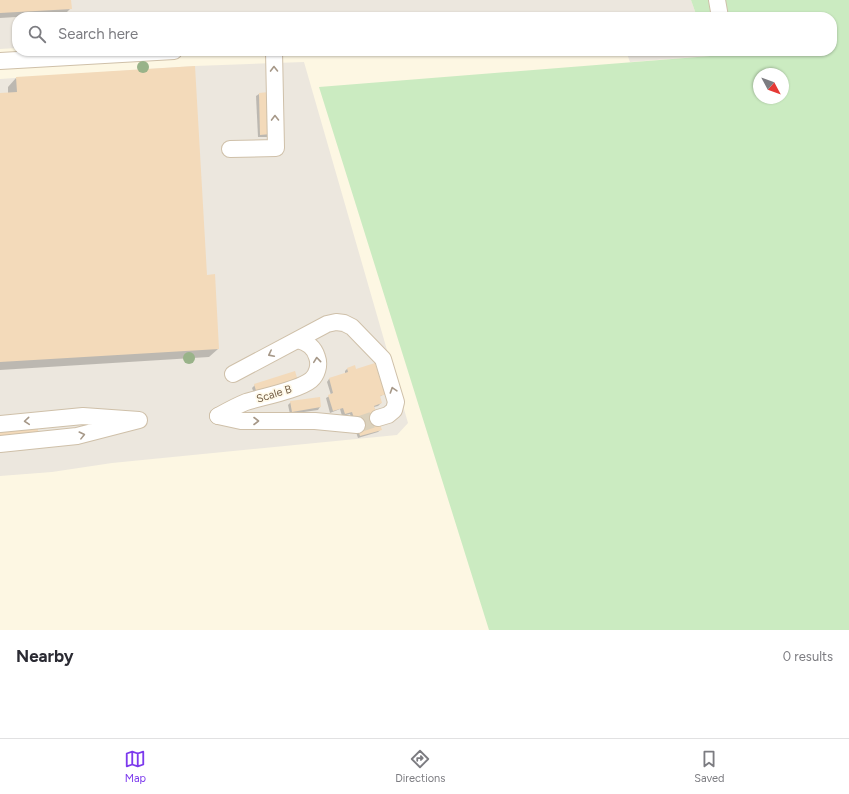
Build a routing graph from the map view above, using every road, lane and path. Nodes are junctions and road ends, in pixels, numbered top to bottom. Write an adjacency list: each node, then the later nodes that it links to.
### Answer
1 (717, 0): 2 (lane)
2 (719, 12)
3 (87, 56): 5 (lane)
4 (274, 56): 6 (lane, one-way to 4)
5 (0, 61)
6 (230, 149)
7 (298, 340): 8 (lane, one-way to 8); 9 (lane, one-way to 7); 11 (lane, Scale B)
8 (233, 374)
9 (378, 418)
10 (0, 424): 12 (lane, one-way to 10)
11 (357, 425)
12 (0, 444)

